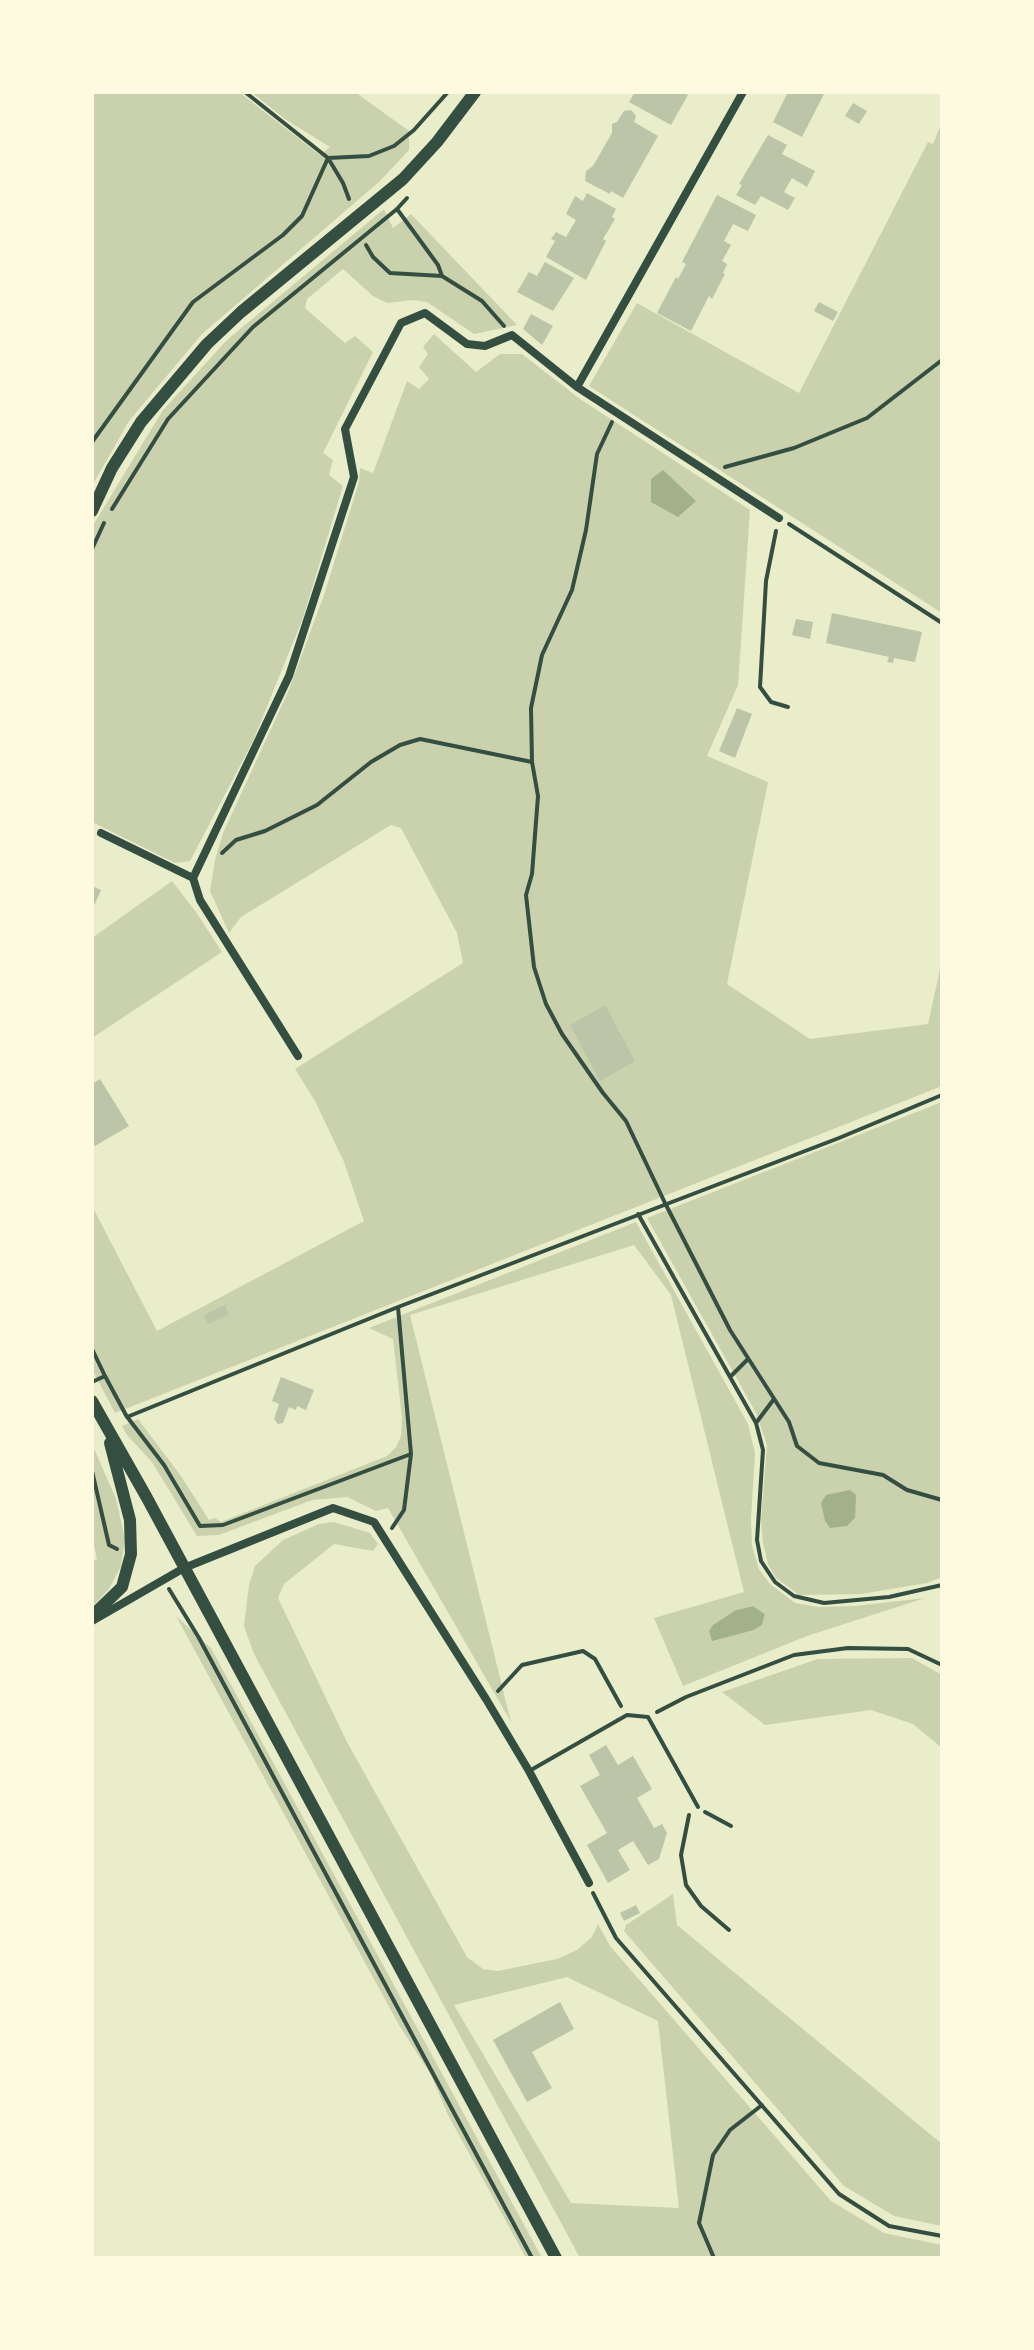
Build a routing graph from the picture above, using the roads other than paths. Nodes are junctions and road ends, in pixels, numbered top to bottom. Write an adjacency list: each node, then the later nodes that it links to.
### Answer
1 (475, 92): 4 (main road)
2 (743, 92): 3 (street)
3 (577, 387): 5 (street); 7 (street)
4 (92, 511)
5 (779, 518)
6 (101, 833): 7 (street)
7 (193, 878): 8 (street)
8 (298, 1056)
9 (92, 1401): 10 (main road)
10 (105, 1424): 11 (main road); 12 (main road)
11 (184, 1568): 12 (street); 13 (street); 16 (main road)
12 (92, 1619)
13 (529, 1771): 14 (lane); 15 (street)
14 (696, 1805)
15 (589, 1883)
16 (556, 2258)

